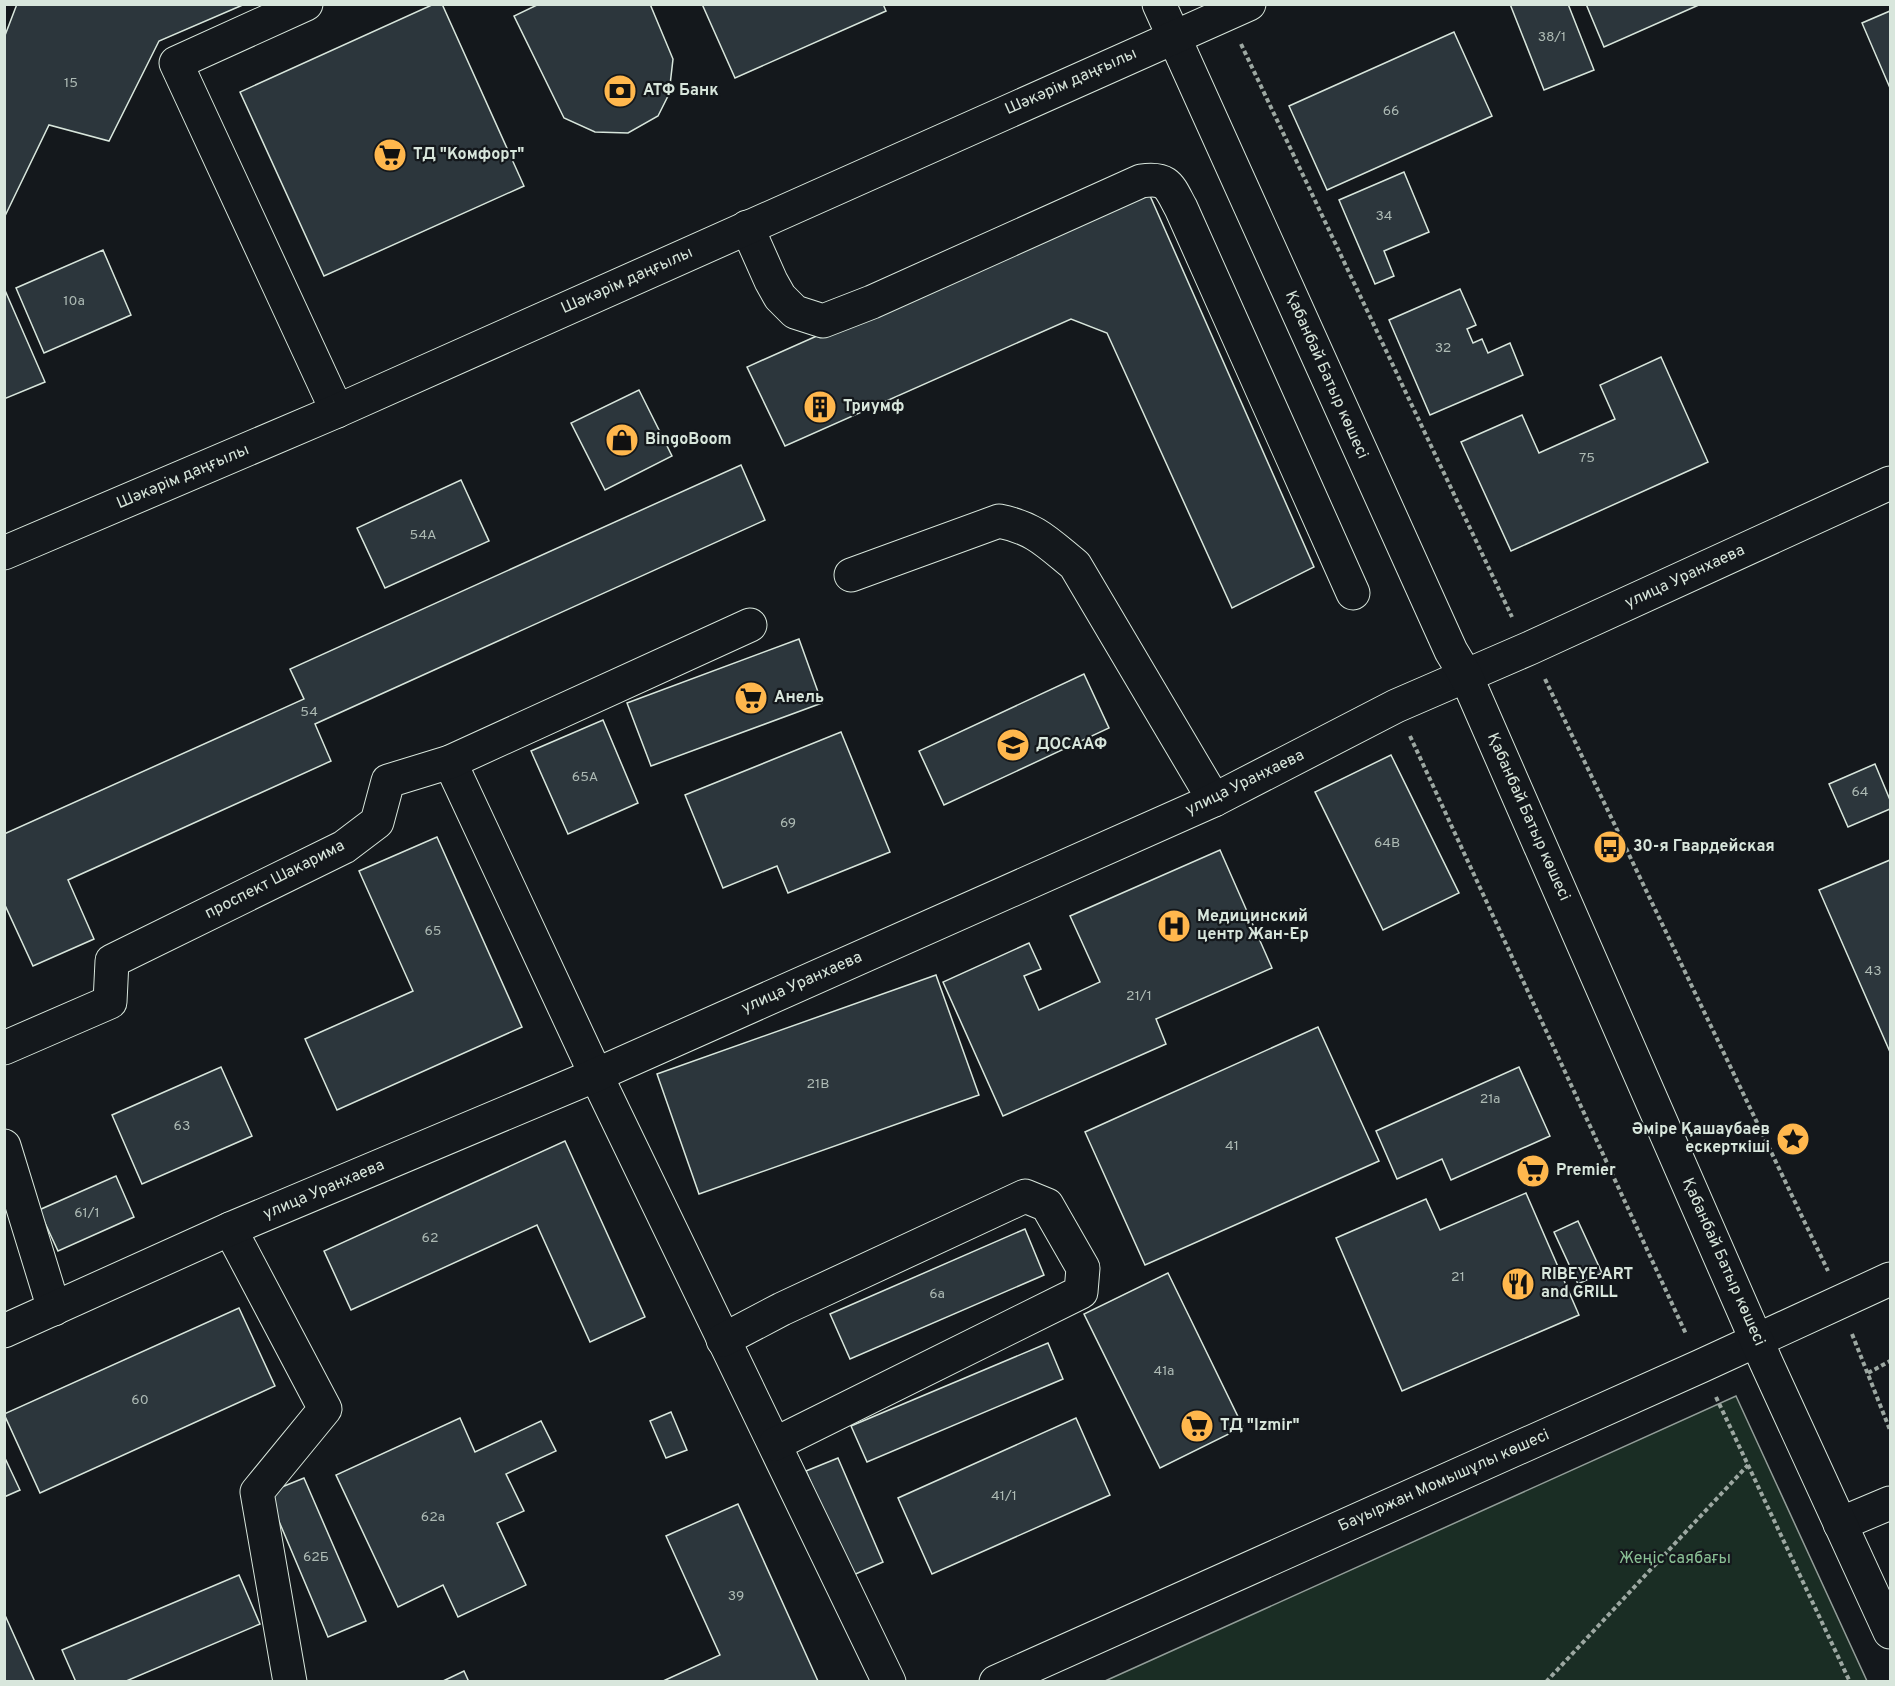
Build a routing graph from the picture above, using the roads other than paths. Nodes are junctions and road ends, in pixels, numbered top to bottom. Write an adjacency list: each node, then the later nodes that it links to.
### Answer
1 (306, 4): 6 (street)
2 (1159, 4): 4 (street, Қабанбай Батыр көшесі)
3 (1238, 9): 4 (street, Шәкәрім даңғылы)
4 (1173, 37): 5 (street, Шәкәрім даңғылы); 12 (street, Қабанбай Батыр көшесі)
5 (747, 227): 6 (street, Шәкәрім даңғылы); 10 (street)
6 (337, 411): 8 (street, Шәкәрім даңғылы)
7 (1890, 483): 12 (street, улица Уранхаева)
8 (4, 553)
9 (851, 576): 14 (street)
10 (1353, 593)
11 (750, 625): 13 (street, проспект Шакарима)
12 (1466, 676): 14 (street, улица Уранхаева); 23 (street, Қабанбай Батыр көшесі)
13 (450, 762): 15 (street, проспект Шакарима); 16 (street)
14 (1214, 800): 16 (street, улица Уранхаева)
15 (4, 1048)
16 (596, 1075): 18 (street, улица Уранхаева); 22 (street)
17 (4, 1146): 20 (street)
18 (230, 1229): 20 (street, улица Уранхаева); 28 (street)
19 (1890, 1279): 23 (street, Бауыржан Момышұлы көшесі)
20 (54, 1309): 21 (street, улица Уранхаева)
21 (4, 1331)
22 (723, 1340): 24 (street); 24 (street)
23 (1757, 1341): 26 (street, Қабанбай Батыр көшесі); 30 (street, Бауыржан Момышұлы көшесі)
24 (775, 1444): 29 (street)
25 (1890, 1503): 26 (street)
26 (1840, 1524): 27 (street, Қабанбай Батыр көшесі)
27 (1890, 1632)
28 (290, 1682)
29 (889, 1682)
30 (996, 1682)

